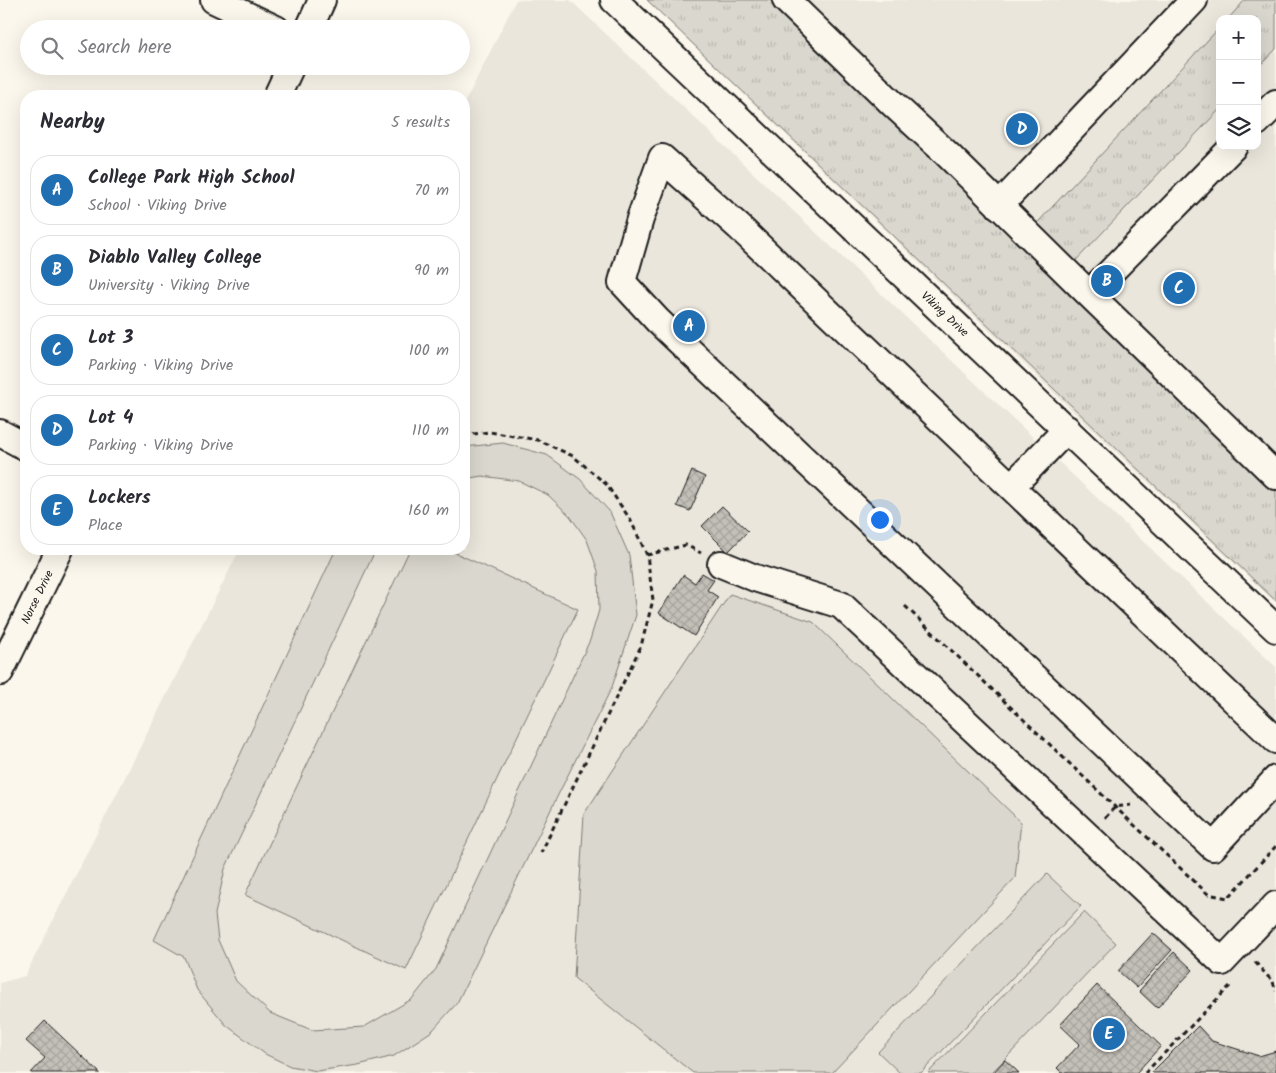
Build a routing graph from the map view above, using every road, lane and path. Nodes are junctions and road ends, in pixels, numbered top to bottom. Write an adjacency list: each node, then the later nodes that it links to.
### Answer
1 (214, 0): 6 (street)
2 (322, 0): 7 (street)
3 (614, 0): 15 (street, Viking Drive)
4 (786, 0): 13 (street)
5 (1194, 0): 13 (street)
6 (257, 20)
7 (313, 20)
8 (287, 75): 9 (street)
9 (280, 90)
10 (1276, 103): 11 (street)
11 (1261, 118)
12 (1230, 150): 14 (street)
13 (999, 206): 14 (street)
14 (1089, 294): 19 (street)
15 (1067, 429): 20 (street); 25 (street, Viking Drive)
16 (0, 433): 18 (street)
17 (470, 434): 22 (path)
18 (20, 445)
19 (1276, 476)
20 (1011, 487): 27 (street); 28 (street)
21 (57, 555): 26 (street, Norse Drive)
22 (647, 555): 23 (path); 30 (path)
23 (721, 564): 31 (street)
24 (905, 606): 29 (path)
25 (1276, 629)
26 (0, 672)
27 (1276, 740)
28 (1276, 779)
29 (1276, 846)
30 (541, 853)
31 (1276, 905)
32 (1260, 956): 34 (path)
33 (1234, 982): 35 (path)
34 (1276, 991)
35 (1146, 1073)

